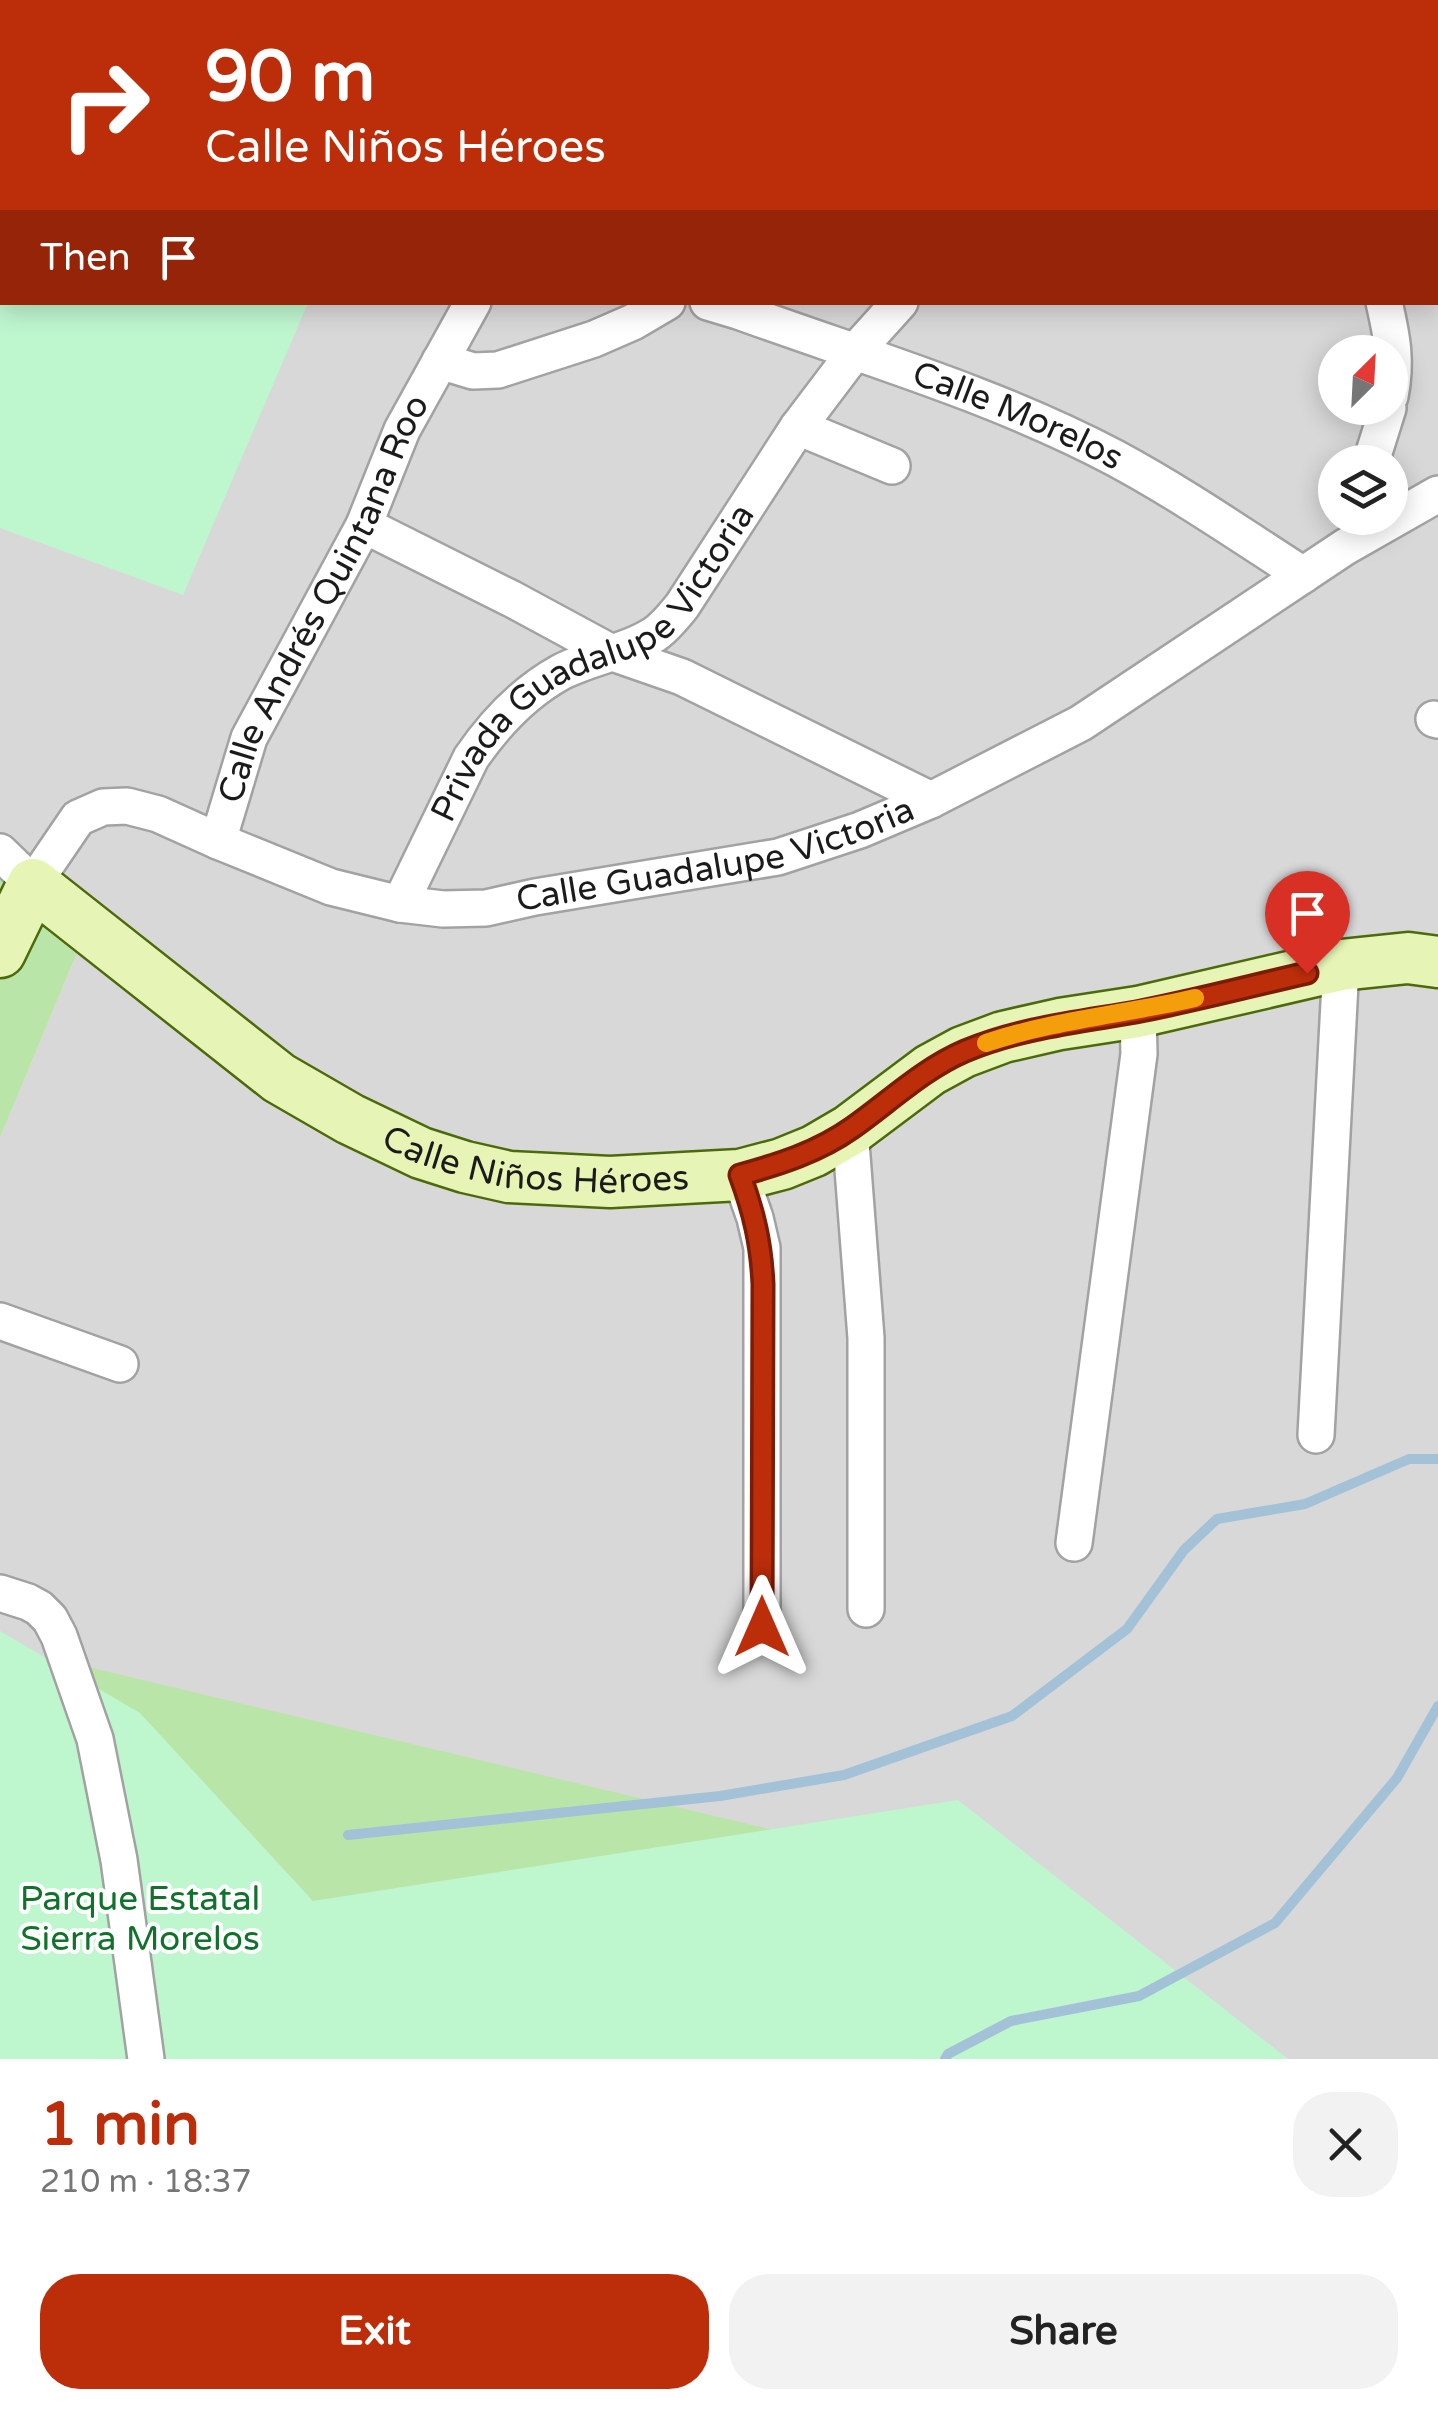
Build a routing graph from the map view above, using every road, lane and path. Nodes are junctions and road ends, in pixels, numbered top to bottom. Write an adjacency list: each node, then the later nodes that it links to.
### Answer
1 (471, 305): 8 (street, Calle Andrés Quintana Roo)
2 (662, 305): 8 (street)
3 (717, 305): 7 (street, Calle Morelos)
4 (897, 305): 7 (street, Privada Guadalupe Victoria)
5 (1385, 305): 6 (street)
6 (1391, 335)
7 (854, 353): 9 (street, Privada Guadalupe Victoria); 15 (street, Calle Morelos)
8 (440, 360): 13 (street, Calle Andrés Quintana Roo)
9 (798, 428): 10 (street); 16 (street, Privada Guadalupe Victoria)
10 (892, 466)
11 (1438, 494): 12 (street, Calle Guadalupe Victoria)
12 (1408, 507)
13 (364, 526): 16 (street); 18 (street, Calle Andrés Quintana Roo)
14 (1346, 535): 15 (street, Calle Guadalupe Victoria)
15 (1303, 575): 17 (street, Calle Guadalupe Victoria)
16 (610, 652): 17 (street); 20 (street, Privada Guadalupe Victoria)
17 (931, 800): 20 (street, Calle Guadalupe Victoria)
18 (218, 841): 19 (street, Calle Guadalupe Victoria); 20 (street, Calle Guadalupe Victoria)
19 (16, 868): 21 (street, Calle Guadalupe Victoria); 26 (street, Calle Niños Héroes)
20 (400, 904)
21 (0, 952)
22 (1438, 962): 23 (street, Calle Niños Héroes)
23 (1341, 965): 24 (street, Calle Niños Héroes); 29 (street)
24 (1138, 1012): 25 (street, Calle Niños Héroes); 30 (street)
25 (850, 1130): 26 (street, Calle Niños Héroes); 32 (street)
26 (740, 1175): 33 (street)
27 (0, 1321): 28 (street)
28 (120, 1364)
29 (1316, 1436)
30 (1074, 1543)
31 (0, 1594): 34 (street)
32 (866, 1609)
33 (762, 1627)
34 (146, 2059)

